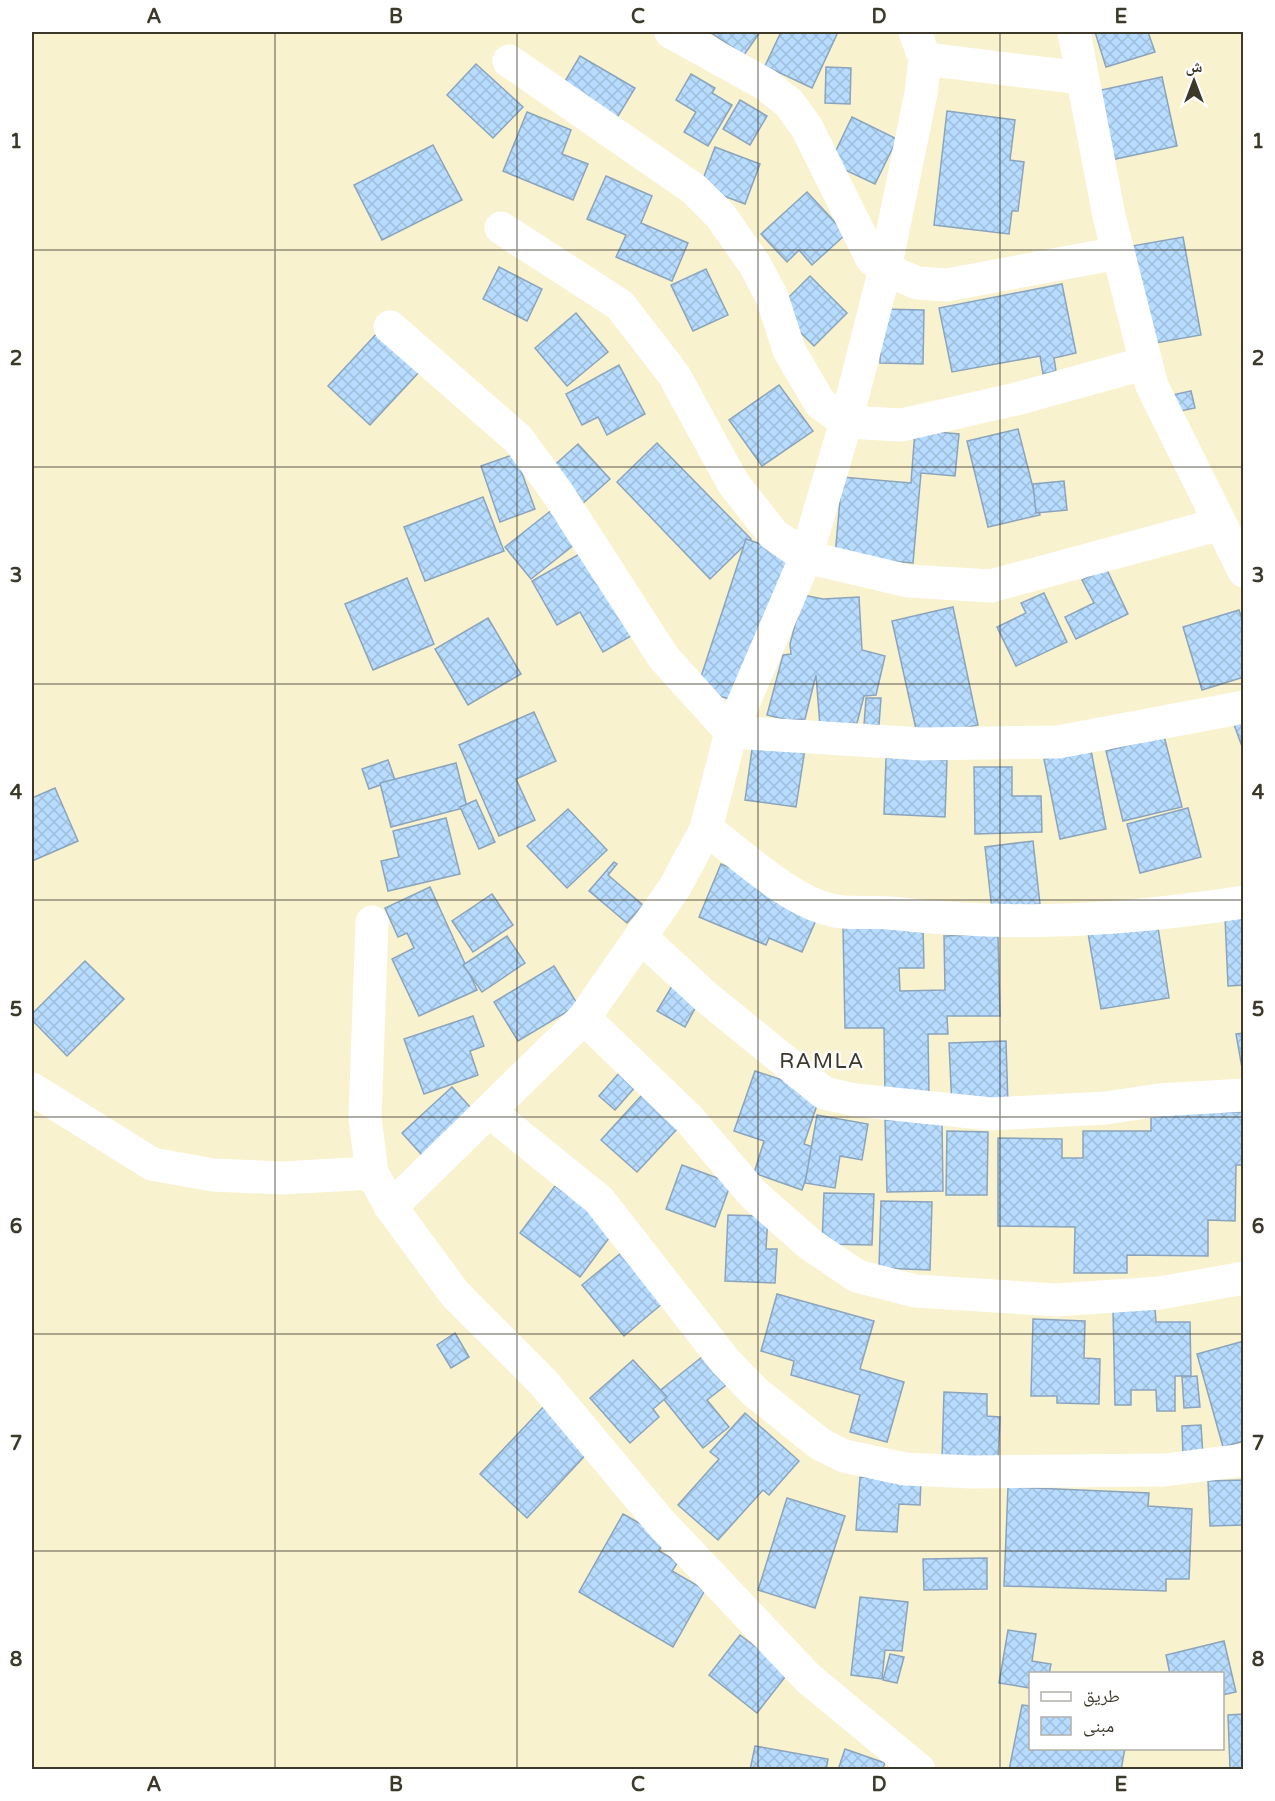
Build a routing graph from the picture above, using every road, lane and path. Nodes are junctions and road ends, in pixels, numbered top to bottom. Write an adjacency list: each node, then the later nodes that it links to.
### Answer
1 (671, 32): 8 (street)
2 (1074, 32): 5 (street)
3 (920, 45): 5 (street); 8 (street)
4 (509, 61): 11 (street)
5 (1082, 78): 7 (street)
6 (501, 228): 13 (street)
7 (1118, 253): 8 (street); 10 (street)
8 (885, 269): 11 (street)
9 (390, 327): 16 (street)
10 (1146, 363): 11 (street); 12 (street)
11 (846, 422): 13 (street)
12 (1220, 524): 13 (street); 14 (street)
13 (806, 557): 16 (street)
14 (1244, 571)
15 (1244, 707): 16 (street)
16 (731, 732): 17 (street)
17 (706, 829): 18 (street); 20 (street)
18 (1244, 902)
19 (372, 922): 25 (street)
20 (641, 937): 21 (street); 23 (street)
21 (584, 1018): 24 (street); 27 (street)
22 (32, 1089): 25 (street)
23 (1244, 1095)
24 (490, 1112): 26 (street); 28 (street)
25 (372, 1173): 26 (street)
26 (391, 1207): 29 (street)
27 (1244, 1278)
28 (1244, 1460)
29 (919, 1770)

